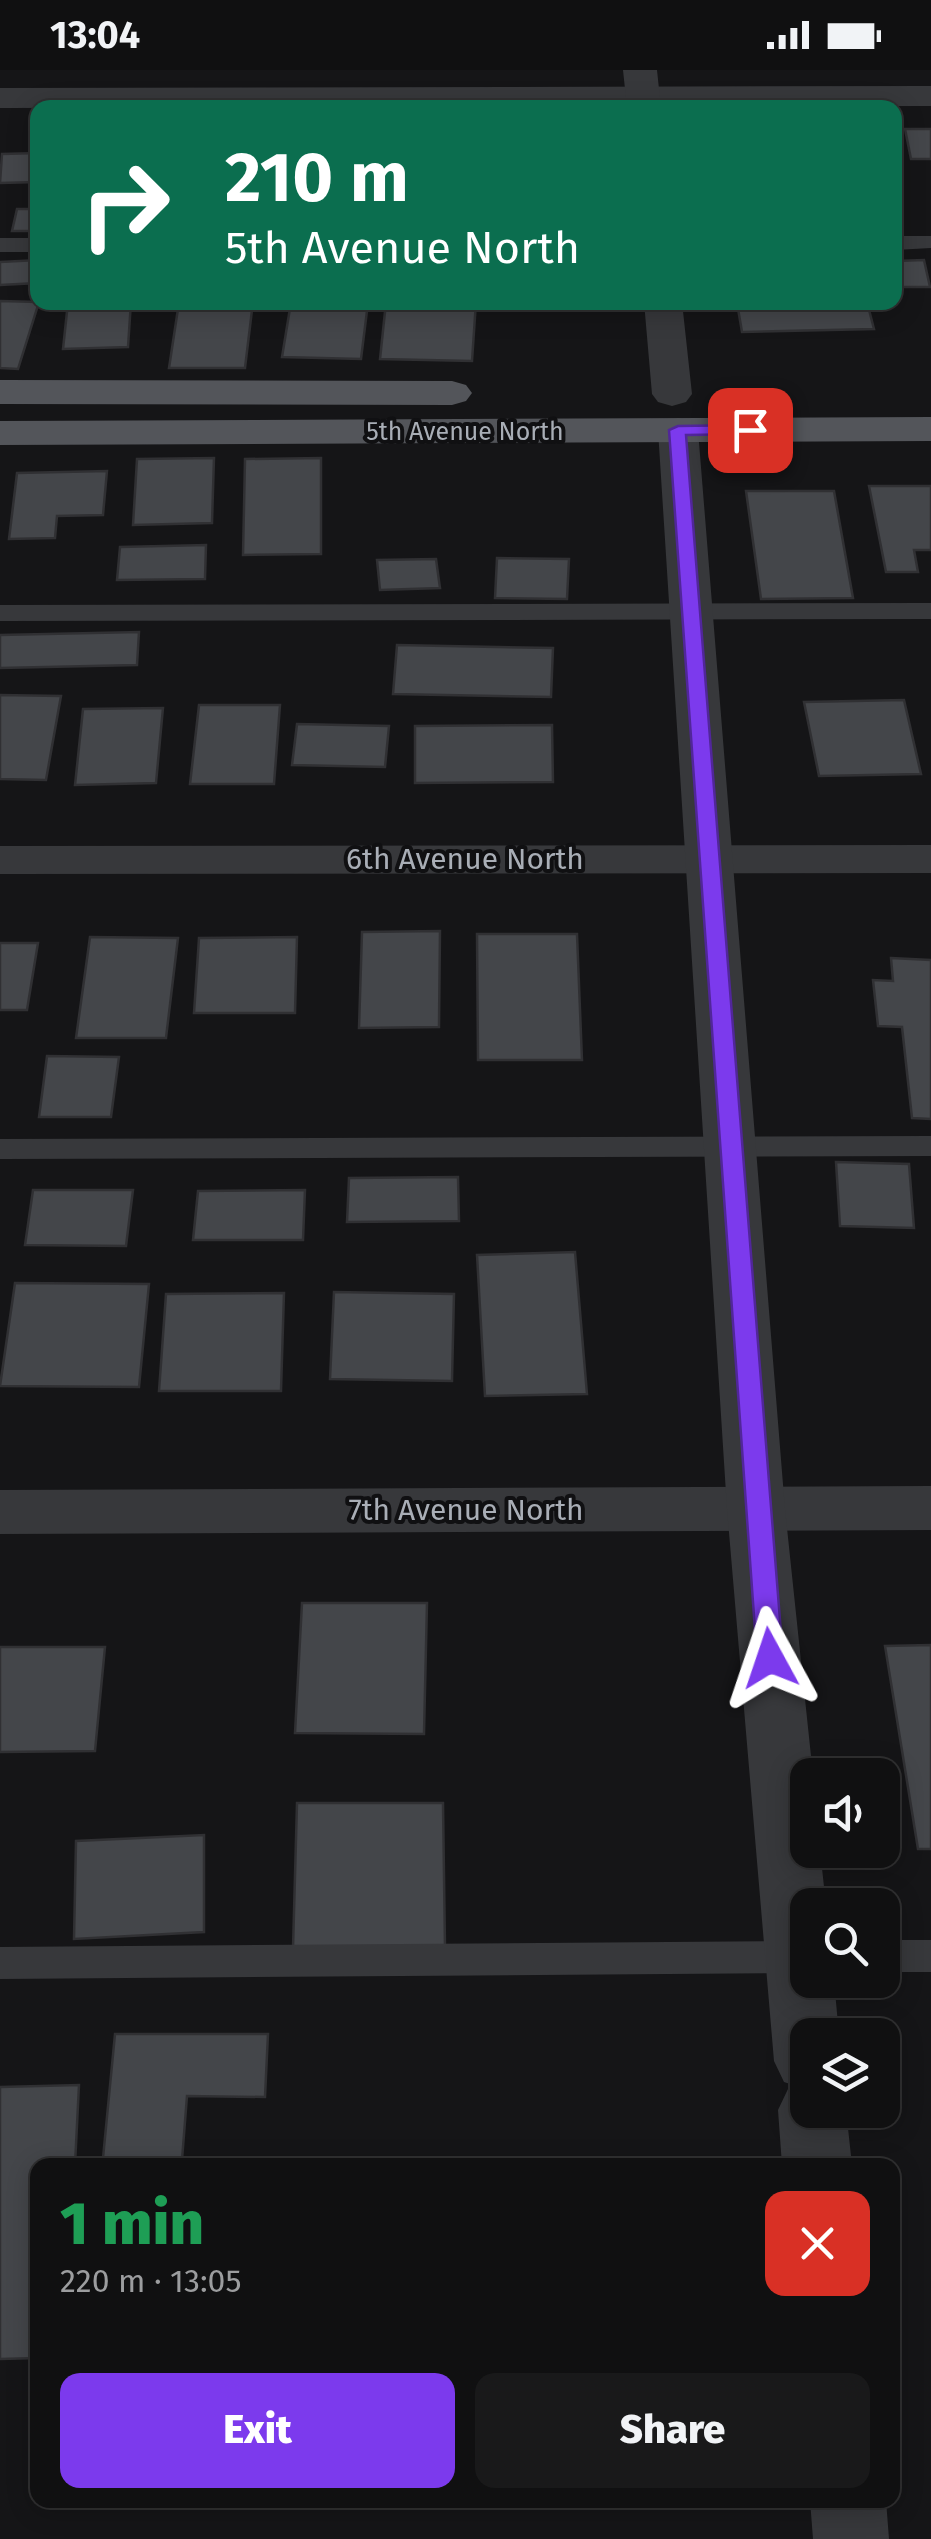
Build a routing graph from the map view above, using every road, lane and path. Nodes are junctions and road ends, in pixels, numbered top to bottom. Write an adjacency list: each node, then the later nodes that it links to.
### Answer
1 (642, 91): 2 (street); 3 (street)
2 (931, 96)
3 (0, 98)
4 (902, 242): 5 (lane)
5 (931, 242)
6 (0, 245): 7 (lane)
7 (30, 245)
8 (664, 310): 13 (street)
9 (0, 392): 10 (main road, 5th Avenue North)
10 (494, 394)
11 (534, 394): 13 (main road, 5th Avenue North)
12 (931, 394): 13 (main road, 5th Avenue North)
13 (675, 412): 14 (main road, 5th Avenue North); 15 (main road, 5th Avenue North); 16 (street)
14 (931, 430)
15 (0, 433)
16 (692, 610): 17 (lane); 18 (lane); 19 (street)
17 (931, 611)
18 (0, 613)
19 (712, 858): 20 (street, 6th Avenue North); 21 (street, 6th Avenue North); 22 (street)
20 (931, 858)
21 (0, 860)
22 (732, 1146): 23 (lane); 24 (lane); 26 (street)
23 (931, 1146)
24 (0, 1149)
25 (931, 1508): 26 (street, 7th Avenue North)
26 (756, 1509): 27 (street, 7th Avenue North); 28 (street)
27 (0, 1512)
28 (796, 1888)
29 (900, 1956): 30 (lane)
30 (931, 1956)
31 (790, 1957): 32 (lane)
32 (0, 1963)
33 (814, 2128): 34 (street)
34 (816, 2158)
35 (849, 2508): 36 (street)
36 (851, 2539)

